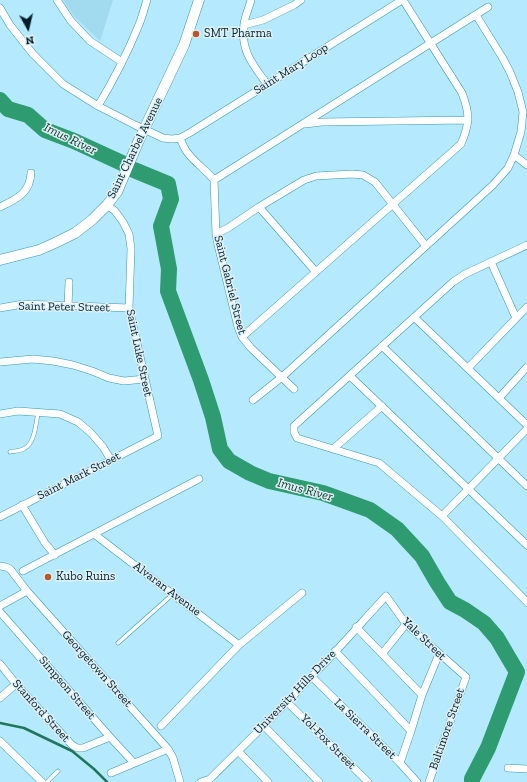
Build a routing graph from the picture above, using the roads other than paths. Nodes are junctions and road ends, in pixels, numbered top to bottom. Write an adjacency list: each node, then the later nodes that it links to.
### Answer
1 (57, 0): 12 (street)
2 (146, 0): 12 (street)
3 (199, 0): 17 (street, Saint Charbel Avenue)
4 (251, 0): 10 (street)
5 (300, 0): 10 (street)
6 (402, 0): 11 (street); 13 (street, Saint Mary Loop)
7 (488, 7): 9 (street)
8 (0, 8): 14 (street)
9 (476, 15): 11 (street); 19 (street)
10 (244, 25): 13 (street)
11 (430, 43): 15 (street); 16 (street)
12 (122, 62): 14 (street)
13 (267, 84): 18 (street, Saint Mary Loop)
14 (98, 106): 17 (street)
15 (468, 120): 16 (street); 23 (street)
16 (304, 124): 22 (street)
17 (144, 129): 18 (street); 24 (street, Saint Charbel Avenue)
18 (180, 138): 22 (street)
19 (514, 155): 20 (street); 29 (street)
20 (527, 165)
21 (31, 173): 25 (street)
22 (214, 180): 27 (street, Saint Gabriel Street)
23 (393, 204): 26 (street); 29 (street); 32 (street)
24 (107, 205): 30 (street, Saint Charbel Avenue); 37 (street, Saint Luke Street)
25 (0, 207)
26 (259, 207): 27 (street); 32 (street)
27 (216, 234): 40 (street, Saint Gabriel Street)
28 (527, 245): 31 (street)
29 (426, 246): 46 (street)
30 (0, 260)
31 (490, 262): 38 (street); 39 (street)
32 (316, 272): 40 (street)
33 (69, 282): 34 (street)
34 (68, 306): 36 (street, Saint Peter Street); 37 (street, Saint Peter Street)
35 (527, 307): 39 (street)
36 (0, 308)
37 (129, 308): 47 (street, Saint Luke Street)
38 (414, 317): 41 (street); 44 (street)
39 (516, 318): 44 (street)
40 (242, 337): 46 (street, Saint Gabriel Street)
41 (382, 346): 45 (street); 59 (street)
42 (0, 362): 47 (street)
43 (527, 367): 49 (street)
44 (468, 368): 49 (street)
45 (350, 376): 51 (street); 57 (street)
46 (282, 377): 48 (street, Saint Gabriel Street); 50 (street)
47 (145, 379): 56 (street, Saint Luke Street)
48 (294, 390)
49 (498, 398): 54 (street)
50 (253, 400)
51 (382, 406): 57 (street); 63 (street)
52 (38, 412): 53 (street); 58 (lane); 60 (street)
53 (0, 414)
54 (527, 425)
55 (527, 429): 59 (street)
56 (158, 436): 60 (street, Saint Mark Street)
57 (332, 449): 66 (street)
58 (10, 452)
59 (498, 459): 62 (street); 63 (street)
60 (110, 460): 64 (street, Saint Mark Street)
61 (199, 479): 67 (street)
62 (527, 486)
63 (469, 489): 66 (street); 68 (street)
64 (22, 505): 65 (street, Saint Mark Street); 69 (street)
65 (0, 516)
66 (442, 516): 76 (street)
67 (94, 534): 69 (street); 74 (street, Alvaran Avenue)
68 (527, 545)
69 (55, 555): 71 (street)
70 (0, 566): 72 (street, Georgetown Street)
71 (23, 571)
72 (27, 591): 77 (street); 98 (street, Georgetown Street)
73 (302, 593): 82 (street)
74 (173, 594): 81 (lane); 82 (street, Alvaran Avenue)
75 (386, 596): 79 (street, Yale Street); 80 (street, University Hills Drive)
76 (527, 602)
77 (0, 606)
78 (0, 612): 96 (street, Simpson Street)
79 (406, 624): 84 (street); 85 (street, Yale Street)
80 (356, 627): 83 (street, University Hills Drive); 84 (street)
81 (118, 643)
82 (239, 645): 93 (street)
83 (335, 652): 87 (street, University Hills Drive); 95 (street)
84 (382, 654): 90 (street)
85 (439, 654): 88 (street, Yale Street); 90 (street)
86 (0, 664): 89 (street, Stanford Street)
87 (312, 677): 92 (street, University Hills Drive); 101 (street, La Sierra Street)
88 (466, 677): 115 (street, Baltimore Street)
89 (16, 684): 91 (street); 96 (street, Stanford Street)
90 (422, 695): 95 (street)
91 (0, 698)
92 (287, 702): 94 (street, University Hills Drive); 113 (street, Yol-Fox Street)
93 (161, 726)
94 (264, 726): 99 (street, University Hills Drive); 112 (street)
95 (411, 731): 101 (street)
96 (110, 737): 100 (street, Simpson Street)
97 (0, 741): 107 (street)
98 (168, 749): 100 (street); 109 (street, Georgetown Street)
99 (238, 751): 106 (street, University Hills Drive); 111 (street)
100 (134, 763): 105 (street)
101 (400, 763): 114 (street, La Sierra Street)
102 (508, 768): 103 (street)
103 (527, 769)
104 (58, 771): 108 (lane)
105 (112, 773)
106 (211, 781): 110 (street, University Hills Drive)
107 (42, 782)
108 (47, 782)
109 (180, 782)
110 (201, 782)
111 (268, 782)
112 (320, 782)
113 (368, 782)
114 (417, 782)
115 (429, 782)

